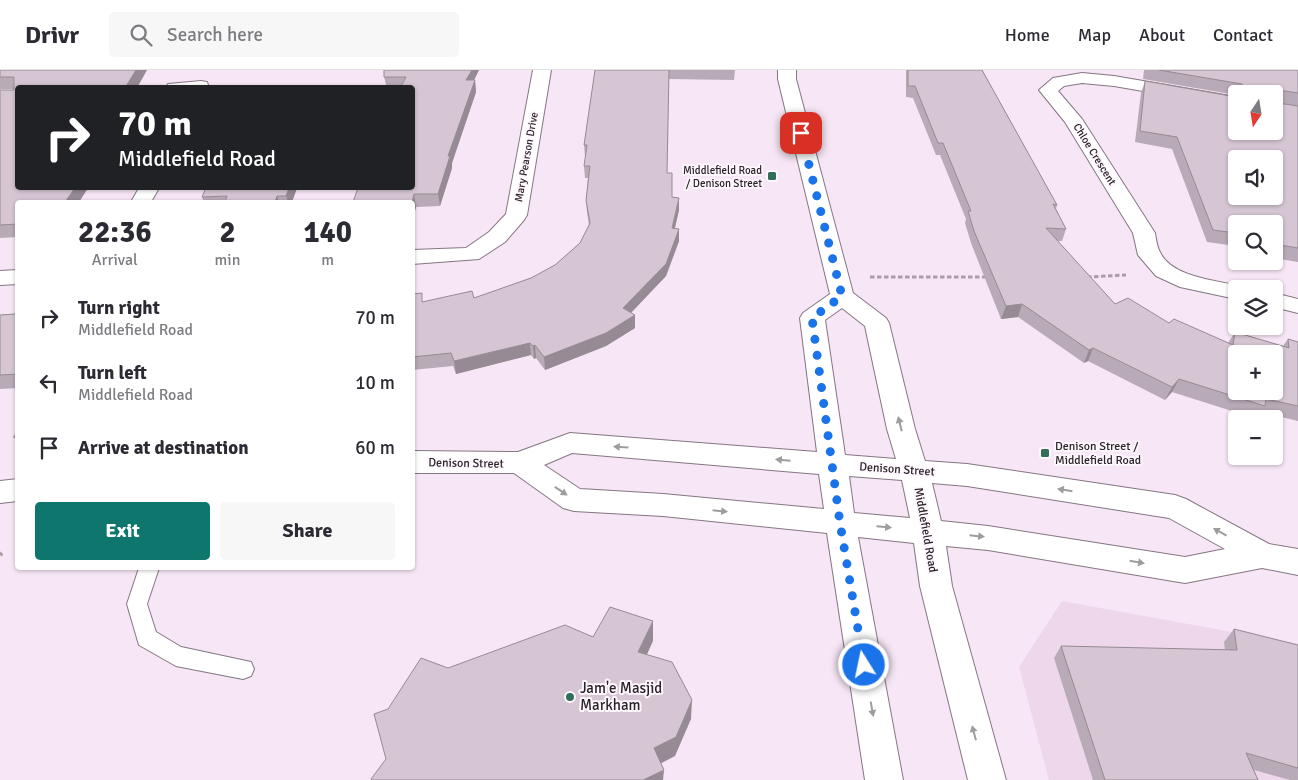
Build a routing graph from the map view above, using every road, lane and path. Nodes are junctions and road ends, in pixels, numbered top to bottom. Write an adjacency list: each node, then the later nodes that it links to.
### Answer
1 (542, 70): 6 (street, Mary Pearson Drive)
2 (787, 70): 12 (street)
3 (205, 83): 4 (street)
4 (193, 85)
5 (1228, 101): 7 (street, Chloe Crescent)
6 (415, 257)
7 (1164, 271): 10 (path); 13 (street, Chloe Crescent)
8 (15, 277): 11 (street)
9 (996, 277): 12 (path)
10 (1084, 277)
11 (0, 278)
12 (840, 287): 18 (street); 19 (street, Middlefield Road, one-way to 12)
13 (1228, 290)
14 (1283, 302): 15 (street)
15 (1298, 306)
16 (415, 462): 17 (street, Denison Street)
17 (520, 464): 18 (street, Denison Street, one-way to 17); 22 (street, Denison Street, one-way to 22)
18 (832, 464): 19 (street, Denison Street); 22 (street)
19 (914, 470): 23 (street, Middlefield Road); 24 (street, Denison Street, one-way to 19)
20 (15, 490): 21 (street)
21 (0, 492)
22 (840, 523): 23 (street, Denison Street, one-way to 23); 28 (street, one-way to 28)
23 (928, 532): 24 (street, Denison Street, one-way to 24); 29 (street, Middlefield Road, one-way to 23)
24 (1262, 556): 25 (street, Denison Street)
25 (1298, 562)
26 (148, 570): 27 (lane)
27 (243, 669)
28 (884, 780)
29 (987, 780)

